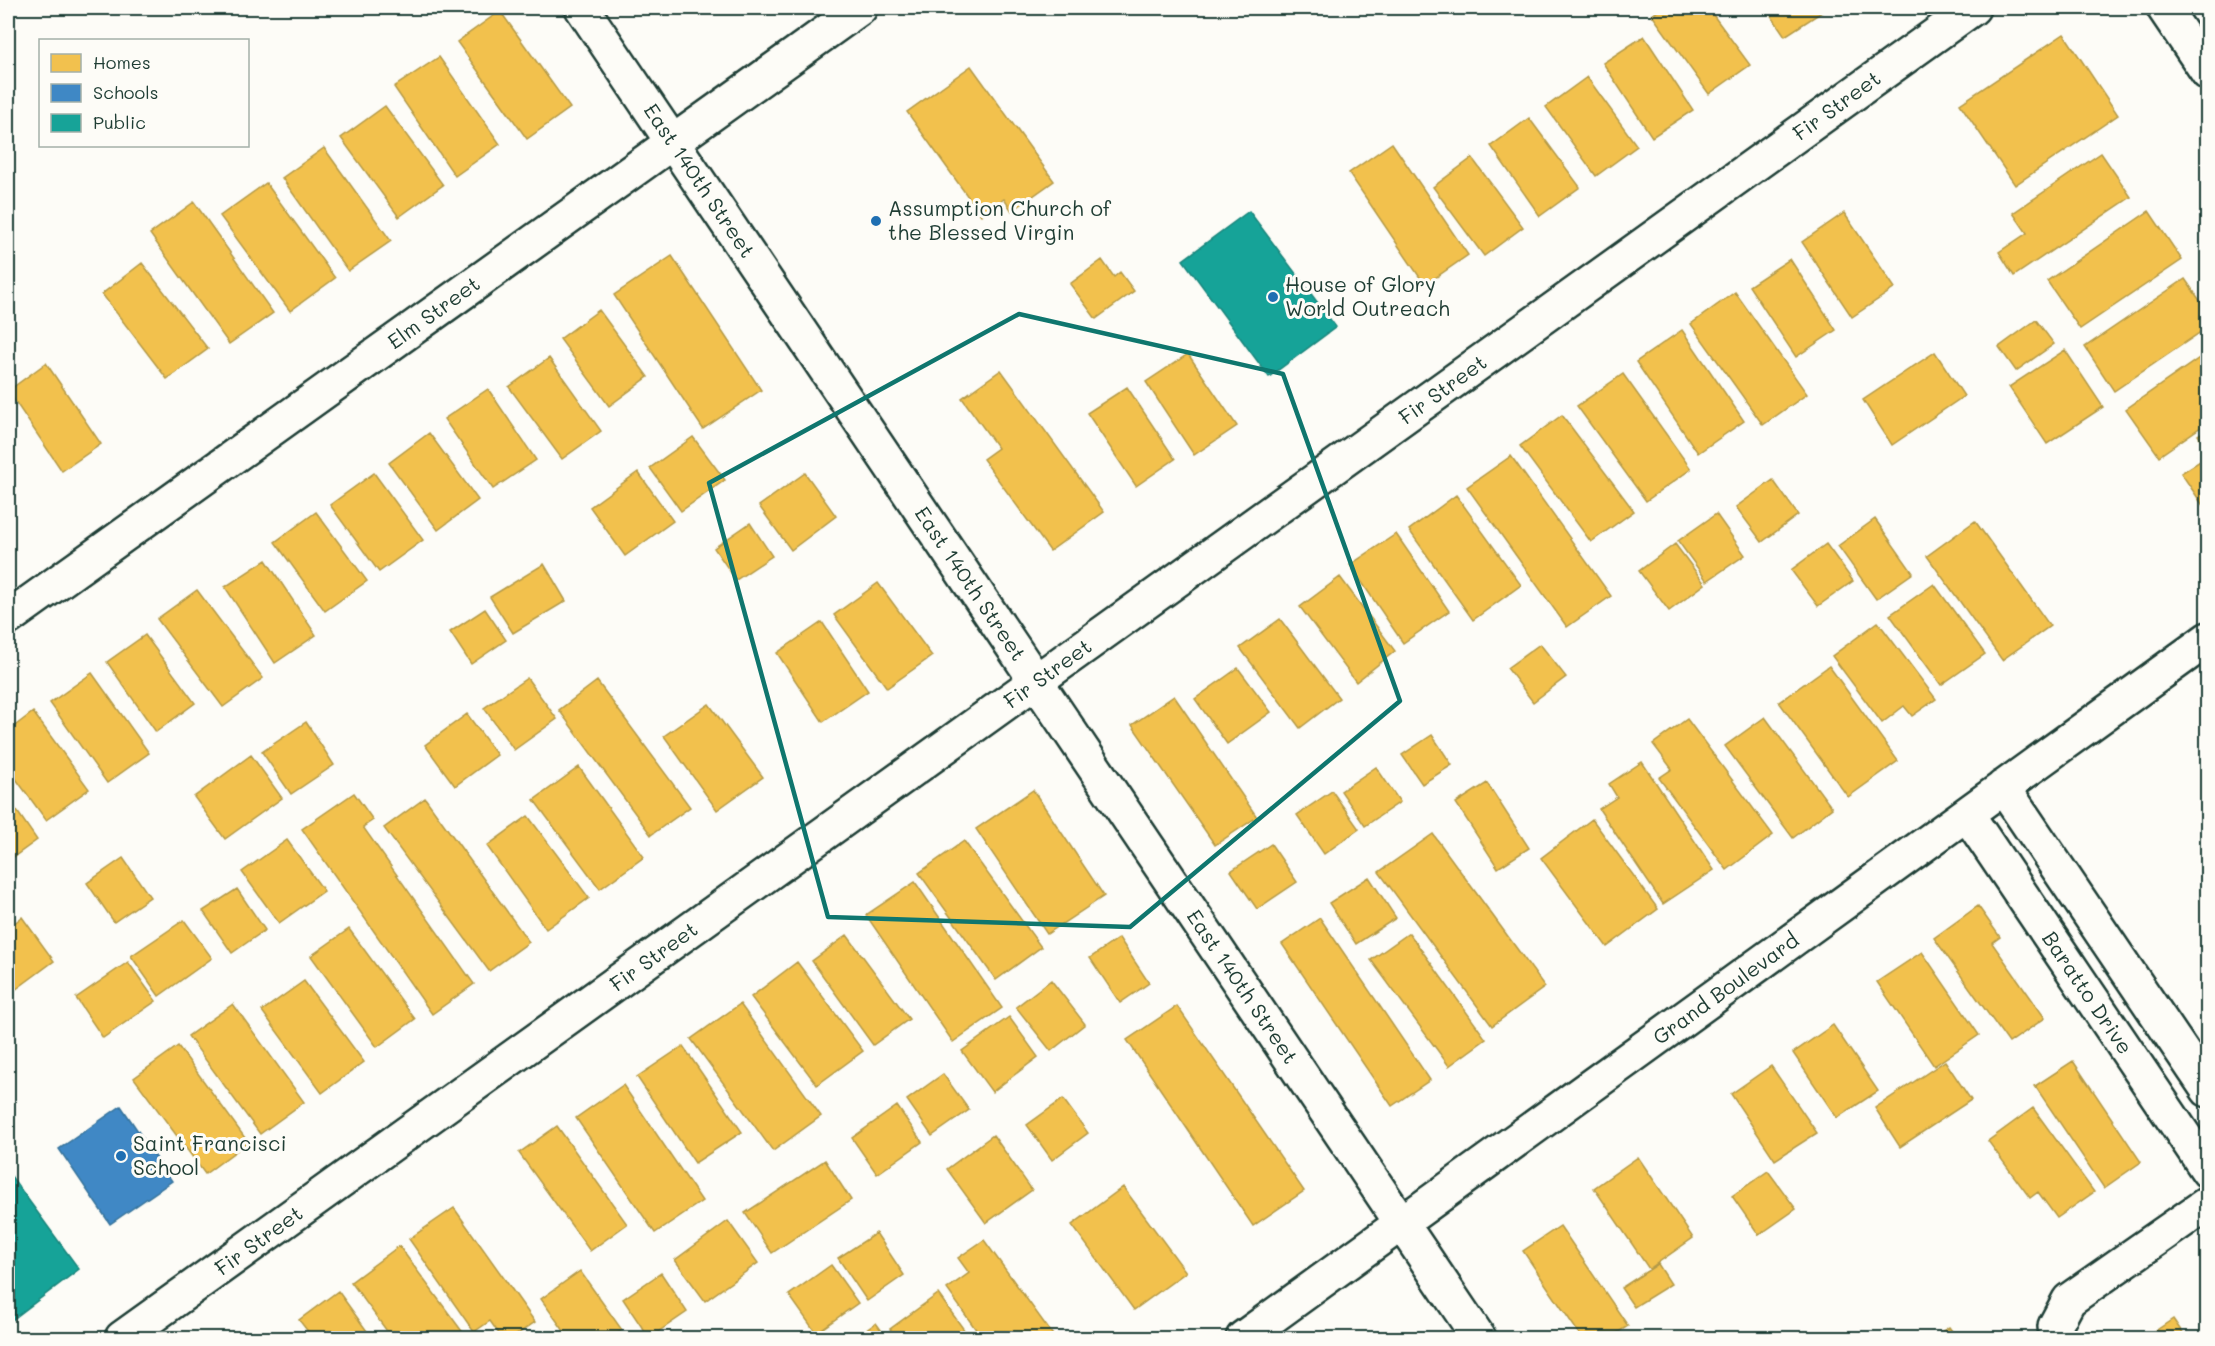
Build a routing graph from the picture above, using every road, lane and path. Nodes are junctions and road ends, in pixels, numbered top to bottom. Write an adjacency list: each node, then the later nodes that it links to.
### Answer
1 (582, 8): 6 (street, East 140th Street)
2 (860, 8): 6 (street, Elm Street)
3 (1973, 8): 9 (street, Fir Street)
4 (2164, 8): 5 (street)
5 (2208, 73)
6 (673, 143): 7 (street, Elm Street); 9 (street, East 140th Street)
7 (8, 618)
8 (2208, 639): 10 (street, Grand Boulevard)
9 (1037, 682): 15 (street, East 140th Street); 16 (street, Fir Street)
10 (2003, 787): 11 (street, Grand Boulevard); 12 (street)
11 (1967, 814): 13 (street, Baratto Drive); 15 (street, Grand Boulevard)
12 (2208, 1090)
13 (2208, 1171)
14 (2208, 1203): 19 (street)
15 (1402, 1224): 17 (street, Grand Boulevard); 18 (street, East 140th Street)
16 (122, 1338)
17 (1243, 1338)
18 (1479, 1338)
19 (2056, 1338)

